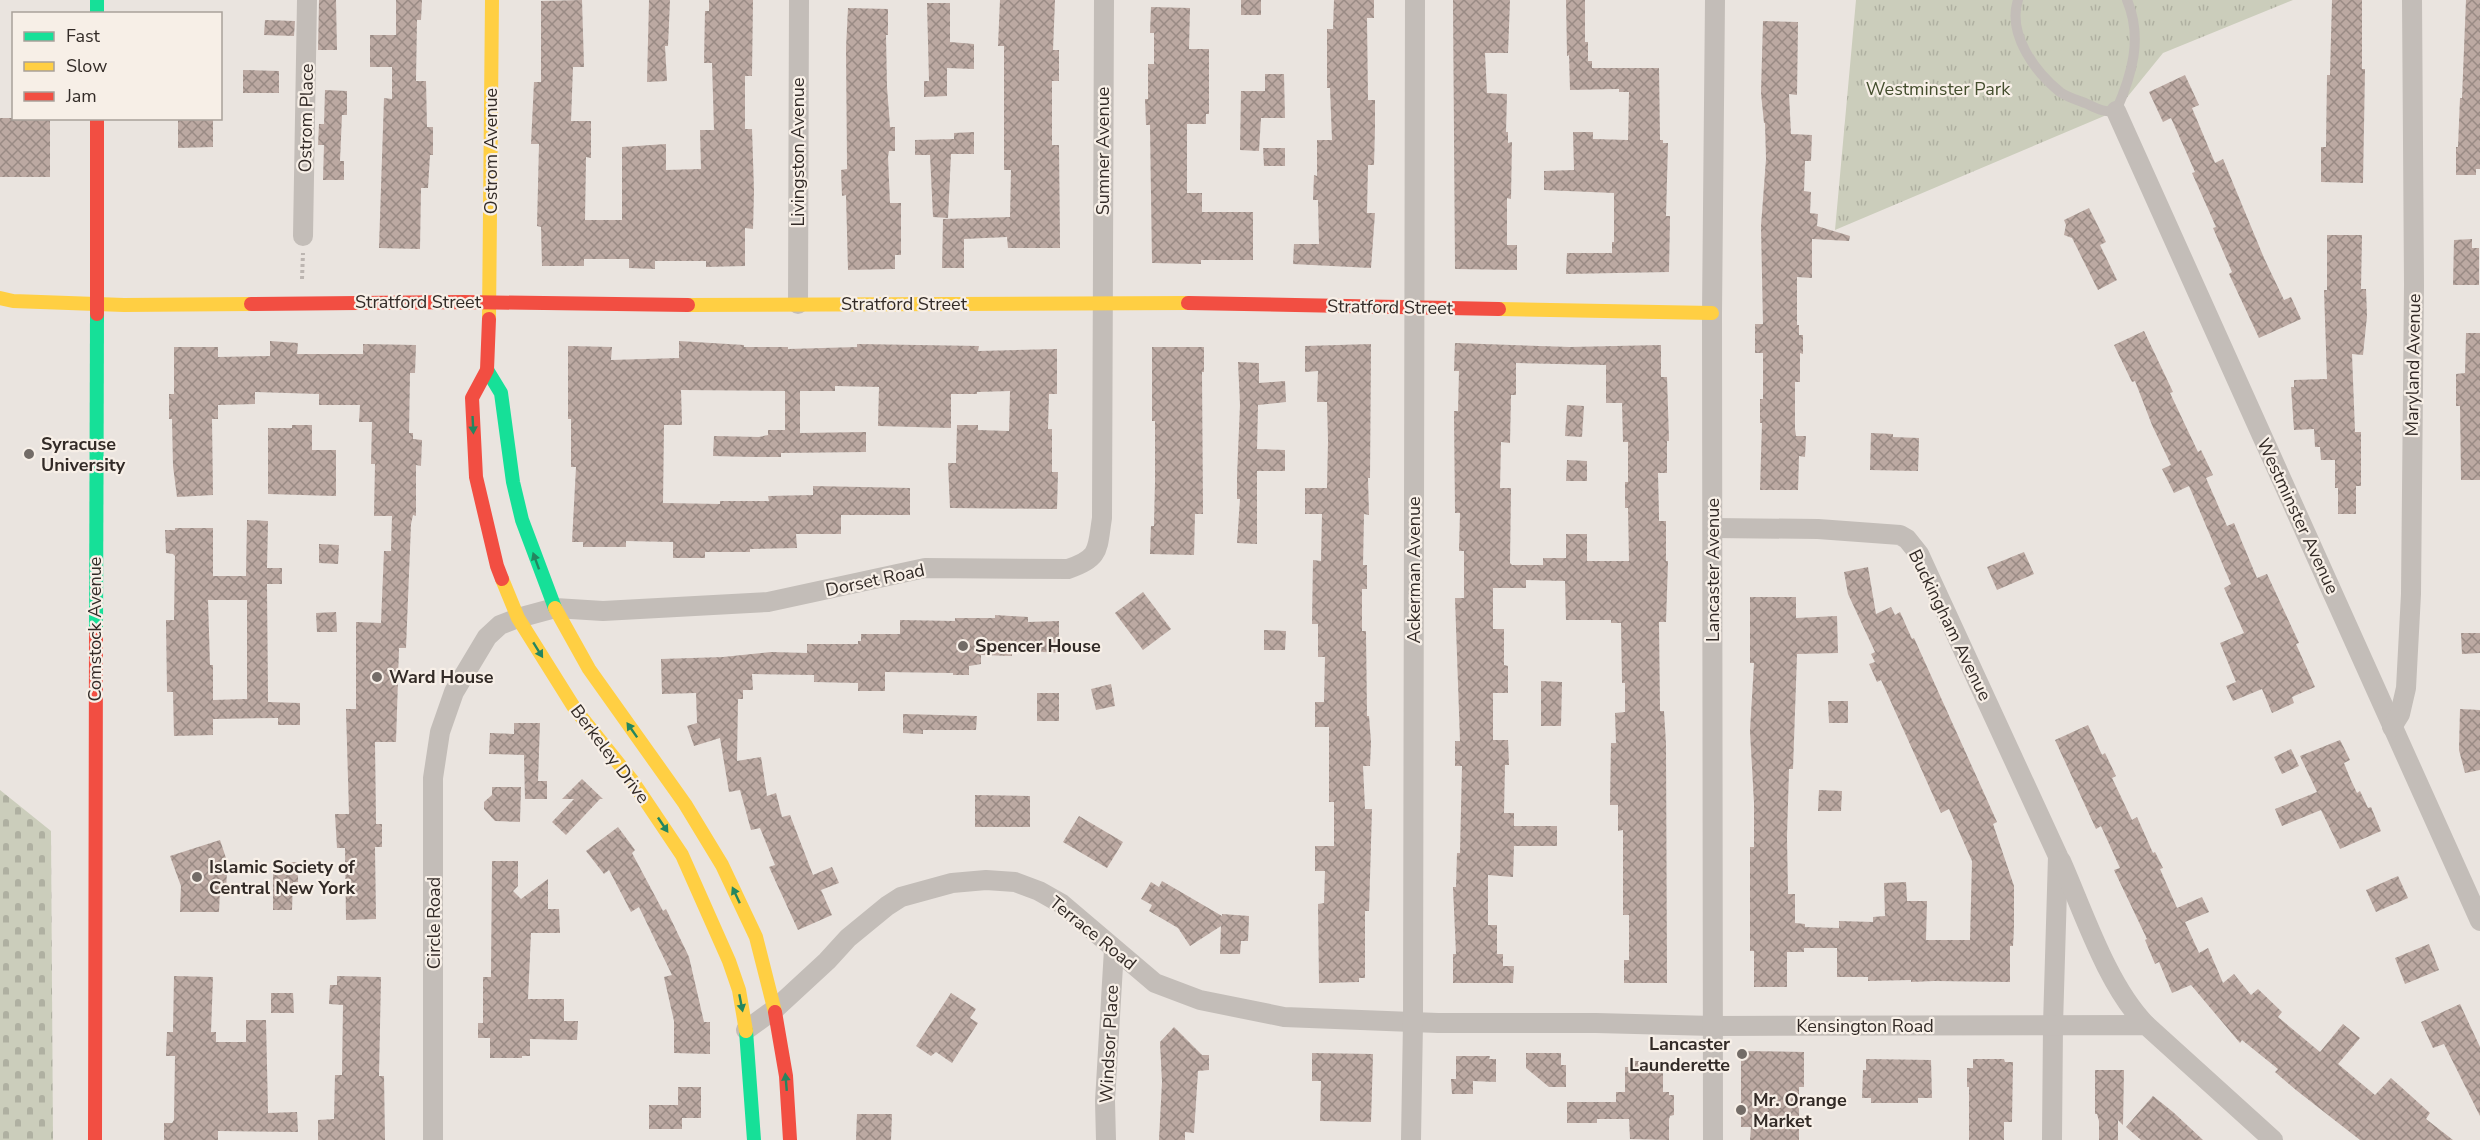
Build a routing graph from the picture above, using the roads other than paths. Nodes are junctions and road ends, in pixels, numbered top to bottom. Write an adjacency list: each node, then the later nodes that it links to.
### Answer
1 (308, 0): 12 (street, Ostrom Place)
2 (492, 0): 14 (street, Ostrom Avenue)
3 (799, 0): 17 (street, Livingston Avenue)
4 (1104, 0): 15 (street, Sumner Avenue)
5 (1415, 0): 18 (street, Ackerman Avenue)
6 (1715, 0): 19 (street, Lancaster Avenue)
7 (2018, 0): 10 (lane)
8 (2127, 0): 10 (lane)
9 (2412, 0): 25 (street, Maryland Avenue)
10 (2116, 111): 25 (street, Westminster Avenue)
11 (97, 120): 16 (street, Comstock Avenue)
12 (303, 236)
13 (0, 298): 16 (street, Stratford Street)
14 (490, 302): 16 (street, Stratford Street); 17 (street, Stratford Street); 20 (street, Berkeley Drive)
15 (1103, 303): 17 (street, Stratford Street); 18 (street, Stratford Street); 22 (street, Dorset Road)
16 (96, 304): 35 (street, Comstock Avenue)
17 (798, 304)
18 (1415, 308): 19 (street, Stratford Street); 30 (street, Ackerman Avenue)
19 (1712, 313): 21 (street, Lancaster Avenue)
20 (487, 370): 22 (street, Berkeley Drive, one-way to 20); 23 (street, Berkeley Drive, one-way to 23)
21 (1713, 528): 26 (street, Buckingham Avenue); 33 (street, Lancaster Avenue)
22 (555, 608): 23 (street, Dorset Road); 29 (street, Berkeley Drive, one-way to 22)
23 (518, 618): 24 (street, Dorset Road); 34 (street, Berkeley Drive, one-way to 34)
24 (448, 708): 36 (street, Circle Road)
25 (2392, 727): 27 (street, Westminster Avenue)
26 (2058, 856): 31 (street, Buckingham Avenue); 32 (street, Buckingham Avenue)
27 (2480, 921)
28 (1114, 949): 29 (street, Terrace Road); 30 (street, Terrace Road); 39 (street, Windsor Place)
29 (775, 1009): 34 (street, Terrace Road); 38 (street, Berkeley Drive, one-way to 29)
30 (1413, 1022): 33 (street, Kensington Road); 40 (street, Ackerman Avenue)
31 (2053, 1025): 32 (street, Kensington Road); 33 (street, Kensington Road); 42 (street, Buckingham Avenue)
32 (2146, 1025): 43 (street)
33 (1713, 1026): 41 (street, Lancaster Avenue)
34 (746, 1030): 37 (street, Berkeley Drive)
35 (95, 1140)
36 (433, 1140)
37 (754, 1140)
38 (790, 1140)
39 (1106, 1140)
40 (1411, 1140)
41 (1713, 1140)
42 (2052, 1140)
43 (2273, 1140)

